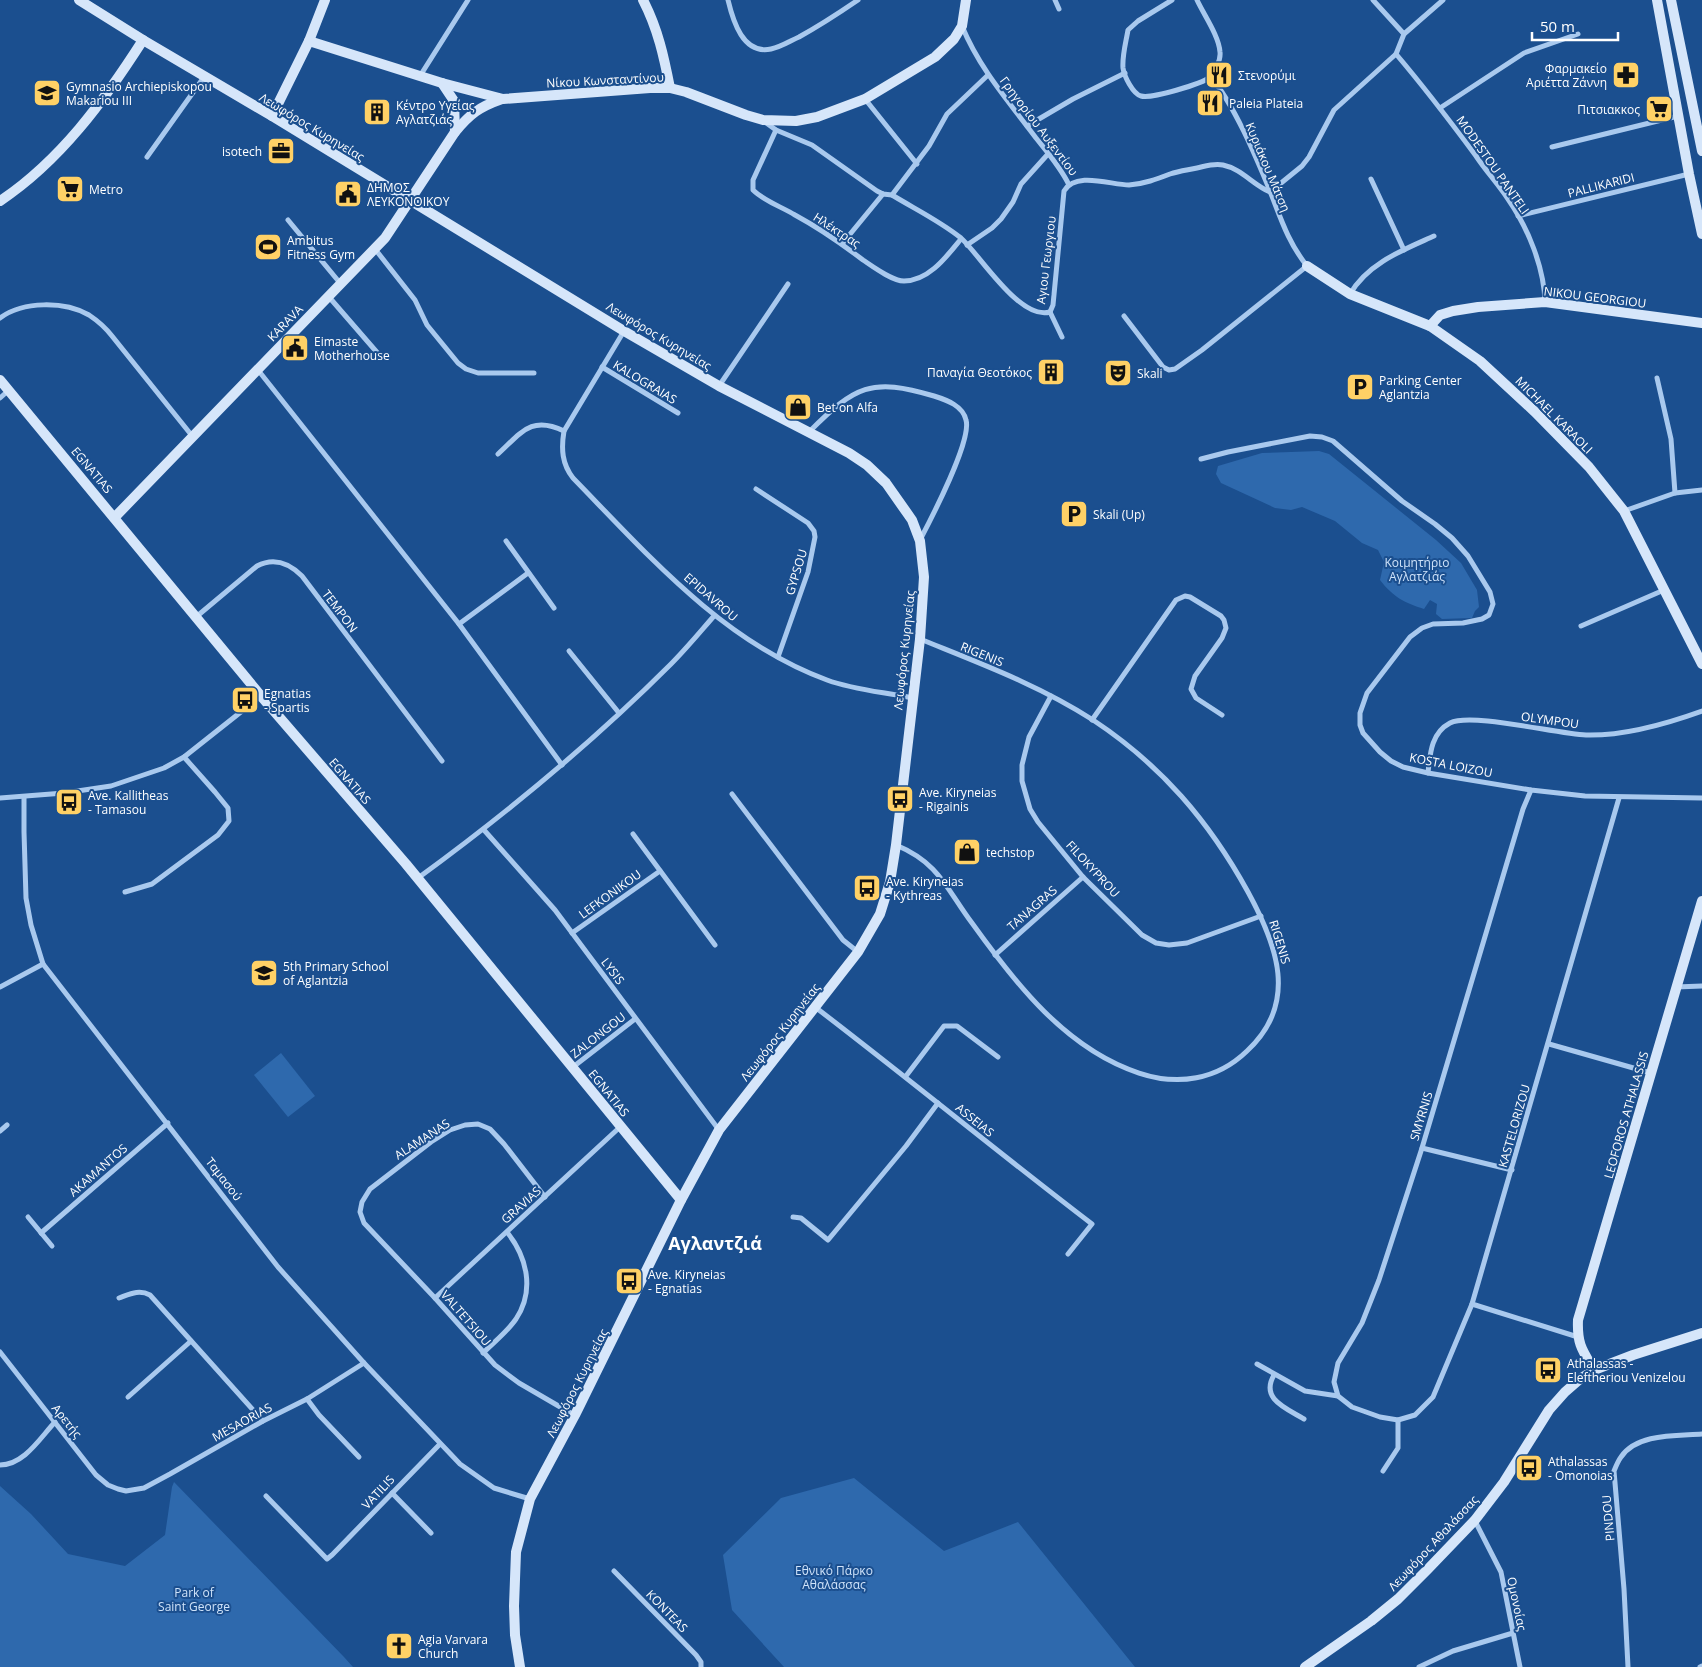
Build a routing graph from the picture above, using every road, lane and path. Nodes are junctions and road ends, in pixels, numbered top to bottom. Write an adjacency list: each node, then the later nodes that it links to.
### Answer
1 (79, 0): 19 (street, Λεωφόρος Κυρηνείας)
2 (325, 0): 20 (street)
3 (468, 0): 24 (street)
4 (644, 0): 28 (street)
5 (728, 0): 6 (street)
6 (858, 0)
7 (966, 0): 16 (street)
8 (1055, 0): 15 (street)
9 (1172, 0): 22 (street)
10 (1197, 0): 25 (street)
11 (1373, 0): 17 (street)
12 (1443, 0): 17 (street)
13 (1657, 0): 33 (street)
14 (1671, 0): 35 (street)
15 (1059, 9)
16 (962, 26): 23 (street, Γρηγορίου Αυξεντίου); 30 (street)
17 (1404, 34): 21 (street)
18 (1578, 34): 31 (street)
19 (143, 40): 26 (street, Λεωφόρος Κυρηνείας); 51 (street)
20 (309, 41): 24 (street, Νίκου Κωνσταντίνου); 32 (street)
21 (1396, 54): 31 (street, MODESTOU PANTELI); 47 (street)
22 (1125, 73): 25 (street); 36 (street)
23 (988, 75): 36 (street, Γρηγορίου Αυξεντίου); 43 (street)
24 (420, 76): 27 (street, Νίκου Κωνσταντίνου)
25 (1210, 76): 47 (street, Κυριάκου Μάτση)
26 (204, 77): 32 (street, Λεωφόρος Κυρηνείας); 42 (street)
27 (442, 83): 29 (street, Νίκου Κωνσταντίνου); 38 (street)
28 (670, 88): 29 (street, Νίκου Κωνσταντίνου); 34 (street, Νίκου Κωνσταντίνου)
29 (503, 99): 38 (street, KARAVA)
30 (865, 100): 34 (street); 43 (street)
31 (1440, 108): 52 (street, MODESTOU PANTELI)
32 (272, 116): 50 (street, Λεωφόρος Κυρηνείας)
33 (1678, 116): 39 (street); 44 (street)
34 (763, 120): 37 (street, Νίκου Κωνσταντίνου)
35 (1699, 120): 40 (street)
36 (1027, 126): 41 (street, Γρηγορίου Αυξεντίου)
37 (776, 130): 48 (street, Νίκου Κωνσταντίνου); 57 (street, Ηλέκτρας)
38 (455, 132): 50 (street, KARAVA)
39 (1552, 147)
40 (1702, 151)
41 (1048, 154): 46 (street, Γρηγορίου Αυξεντίου); 58 (street)
42 (147, 157)
43 (917, 164): 49 (street)
44 (1689, 174): 52 (street, PALLIKARIDI); 54 (street)
45 (1371, 179): 60 (street)
46 (1069, 185): 47 (street, Γρηγορίου Αυξεντίου); 67 (street, Αγιου Γεωργιου)
47 (1270, 192): 61 (street, Κυριάκου Μάτση)
48 (883, 194): 49 (street); 57 (street)
49 (892, 194): 56 (street)
50 (410, 200): 59 (street, KARAVA); 72 (street, Λεωφόρος Κυρηνείας)
51 (0, 201)
52 (1518, 216): 66 (street, MODESTOU PANTELI)
53 (288, 220): 62 (street)
54 (1702, 234)
55 (1434, 236): 60 (street)
56 (961, 239): 57 (street, Ηλέκτρας); 58 (street)
57 (842, 244)
58 (968, 245): 67 (street)
59 (375, 248): 62 (street, KARAVA); 77 (street)
60 (1404, 250): 64 (street)
61 (1307, 266): 64 (street, MICHAEL KARAOLI); 68 (street)
62 (340, 283): 65 (street, KARAVA)
63 (788, 284): 80 (street)
64 (1350, 294): 71 (street, MICHAEL KARAOLI)
65 (329, 296): 74 (street); 76 (street, KARAVA)
66 (1545, 302): 70 (street, NIKOU GEORGIOU); 71 (street, NIKOU GEORGIOU)
67 (1050, 312): 73 (street, Αγιου Γεωργιου)
68 (1124, 316)
69 (0, 318): 86 (street)
70 (1702, 323)
71 (1430, 326): 92 (street, MICHAEL KARAOLI)
72 (624, 331): 75 (street); 80 (street, Λεωφόρος Κυρηνείας)
73 (1062, 337)
74 (381, 357)
75 (602, 367): 83 (street, KALOGRAIAS); 84 (street)
76 (258, 370): 86 (street, KARAVA); 101 (street)
77 (534, 373)
78 (1658, 378): 91 (street)
79 (0, 380): 81 (street, EGNATIAS)
80 (719, 386): 85 (street, Λεωφόρος Κυρηνείας)
81 (9, 390): 82 (street); 93 (street, EGNATIAS)
82 (0, 398)
83 (678, 413)
84 (564, 431): 87 (street); 99 (street, EPIDAVROU)
85 (809, 432): 95 (street, Λεωφόρος Κυρηνείας); 95 (street)
86 (193, 437): 93 (street, KARAVA)
87 (498, 454)
88 (1201, 459): 117 (street, KOSTA LOIZOU)
89 (756, 489): 105 (street, GYPSOU)
90 (1702, 490): 91 (street)
91 (1675, 493): 92 (street)
92 (1624, 511): 97 (street, MICHAEL KARAOLI)
93 (115, 517): 100 (street, EGNATIAS)
94 (506, 541): 96 (street)
95 (920, 541): 103 (street, Λεωφόρος Κυρηνείας)
96 (528, 573): 98 (street); 101 (street)
97 (1664, 590): 102 (street); 106 (street, MICHAEL KARAOLI)
98 (554, 608)
99 (714, 616): 105 (street, EPIDAVROU); 111 (street)
100 (196, 617): 107 (street, EGNATIAS); 115 (street, TEMPON)
101 (459, 624): 116 (street)
102 (1581, 626)
103 (920, 639): 108 (street, RIGENIS); 109 (street, Λεωφόρος Κυρηνείας)
104 (568, 651): 111 (street)
105 (778, 657): 109 (street, EPIDAVROU)
106 (1702, 664)
107 (261, 696): 114 (street); 129 (street, EGNATIAS)
108 (1051, 696): 113 (street, RIGENIS); 128 (street, FILOKYPROU)
109 (912, 698): 126 (street, Λεωφόρος Κυρηνείας)
110 (1702, 711): 117 (street, OLYMPOU)
111 (619, 713): 116 (street)
112 (1222, 715): 113 (street)
113 (1092, 720): 132 (street, RIGENIS)
114 (184, 757): 120 (street); 130 (street)
115 (442, 761)
116 (562, 765): 124 (street)
117 (1428, 773): 118 (street, KOSTA LOIZOU)
118 (1531, 790): 122 (street, KOSTA LOIZOU); 154 (street, SMYRNIS)
119 (732, 794): 135 (street)
120 (24, 797): 121 (street); 137 (street, Ταμασού)
121 (0, 798)
122 (1619, 798): 123 (street, KOSTA LOIZOU); 143 (street, KASTELORIZOU)
123 (1702, 798)
124 (484, 830): 129 (street); 133 (street, LYSIS)
125 (633, 834): 127 (street, LEFKONIKOU)
126 (896, 845): 135 (street, Λεωφόρος Κυρηνείας); 136 (street, RIGENIS)
127 (660, 870): 133 (street, LEFKONIKOU); 134 (street, LEFKONIKOU)
128 (1083, 877): 132 (street, FILOKYPROU); 136 (street, TANAGRAS)
129 (417, 878): 145 (street, EGNATIAS)
130 (125, 892)
131 (1702, 901): 140 (street, LEOFOROS ATHALASSIS)
132 (1261, 916): 136 (street, RIGENIS)
133 (572, 933): 142 (street, LYSIS)
134 (715, 945)
135 (858, 952): 141 (street, Λεωφόρος Κυρηνείας)
136 (995, 955)
137 (44, 964): 139 (street); 149 (street, Ταμασού)
138 (1702, 986): 140 (street)
139 (0, 987)
140 (1676, 987): 146 (street, LEOFOROS ATHALASSIS)
141 (815, 1007): 147 (street, ASSEIAS); 152 (street, Λεωφόρος Κυρηνείας)
142 (635, 1019): 145 (street, ZALONGOU); 152 (street, LYSIS)
143 (1548, 1044): 146 (street); 155 (street, KASTELORIZOU)
144 (998, 1057): 147 (street)
145 (573, 1067): 151 (street, EGNATIAS)
146 (1651, 1073): 169 (street, LEOFOROS ATHALASSIS)
147 (906, 1076): 148 (street, ASSEIAS)
148 (938, 1103): 160 (street); 164 (street, ASSEIAS)
149 (168, 1122): 162 (street, AKAMANTOS); 173 (street, Ταμασού)
150 (7, 1125): 153 (street)
151 (620, 1127): 156 (street, GRAVIAS); 157 (street, EGNATIAS)
152 (719, 1130): 157 (street, Λεωφόρος Κυρηνείας)
153 (0, 1131)
154 (1422, 1148): 155 (street); 177 (street, SMYRNIS)
155 (1512, 1170): 167 (street, KASTELORIZOU)
156 (545, 1197): 158 (street, ALAMANAS); 161 (street, GRAVIAS)
157 (681, 1200): 180 (street, Λεωφόρος Κυρηνείας)
158 (360, 1212): 166 (street, VALTETSIOU)
159 (28, 1216): 162 (street)
160 (793, 1217)
161 (507, 1232): 166 (street, GRAVIAS); 172 (street)
162 (41, 1233): 163 (street)
163 (52, 1246)
164 (1068, 1254)
165 (119, 1298): 170 (street)
166 (435, 1298): 172 (street, VALTETSIOU)
167 (1472, 1304): 169 (street); 182 (street, KASTELORIZOU)
168 (1702, 1333): 175 (street, Λεωφόρος Αθαλάσσας)
169 (1578, 1337): 175 (street)
170 (191, 1341): 178 (street); 183 (street)
171 (0, 1352): 184 (street, Αρετής)
172 (483, 1352): 180 (street, VALTETSIOU)
173 (364, 1363): 179 (street, MESAORIAS); 186 (street, Ταμασού)
174 (1257, 1364): 176 (street)
175 (1594, 1370): 194 (street, Λεωφόρος Αθαλάσσας)
176 (1274, 1375): 177 (street); 181 (street)
177 (1338, 1396): 182 (street)
178 (128, 1397)
179 (307, 1399): 183 (street, MESAORIAS); 187 (street)
180 (575, 1415): 193 (street, Λεωφόρος Κυρηνείας)
181 (1304, 1419)
182 (1398, 1420): 189 (street)
183 (263, 1421): 190 (street, MESAORIAS)
184 (55, 1422): 188 (street); 190 (street, Αρετής)
185 (1702, 1434): 203 (street, PINDOU)
186 (440, 1444): 191 (street, VATILIS); 193 (street, Ταμασού)
187 (359, 1457)
188 (0, 1465)
189 (1383, 1471)
190 (126, 1491)
191 (392, 1493): 192 (street, VATILIS); 195 (street)
192 (266, 1496)
193 (530, 1499): 198 (street, Λεωφόρος Κυρηνείας)
194 (1474, 1520): 197 (street, Ομονοίας); 200 (street, Λεωφόρος Αθαλάσσας)
195 (431, 1533)
196 (614, 1571): 199 (street, KONTEAS)
197 (1513, 1632): 201 (street); 202 (street, Ομονοίας)
198 (520, 1667)
199 (701, 1667)
200 (1305, 1667)
201 (1419, 1667)
202 (1520, 1667)
203 (1628, 1667)

